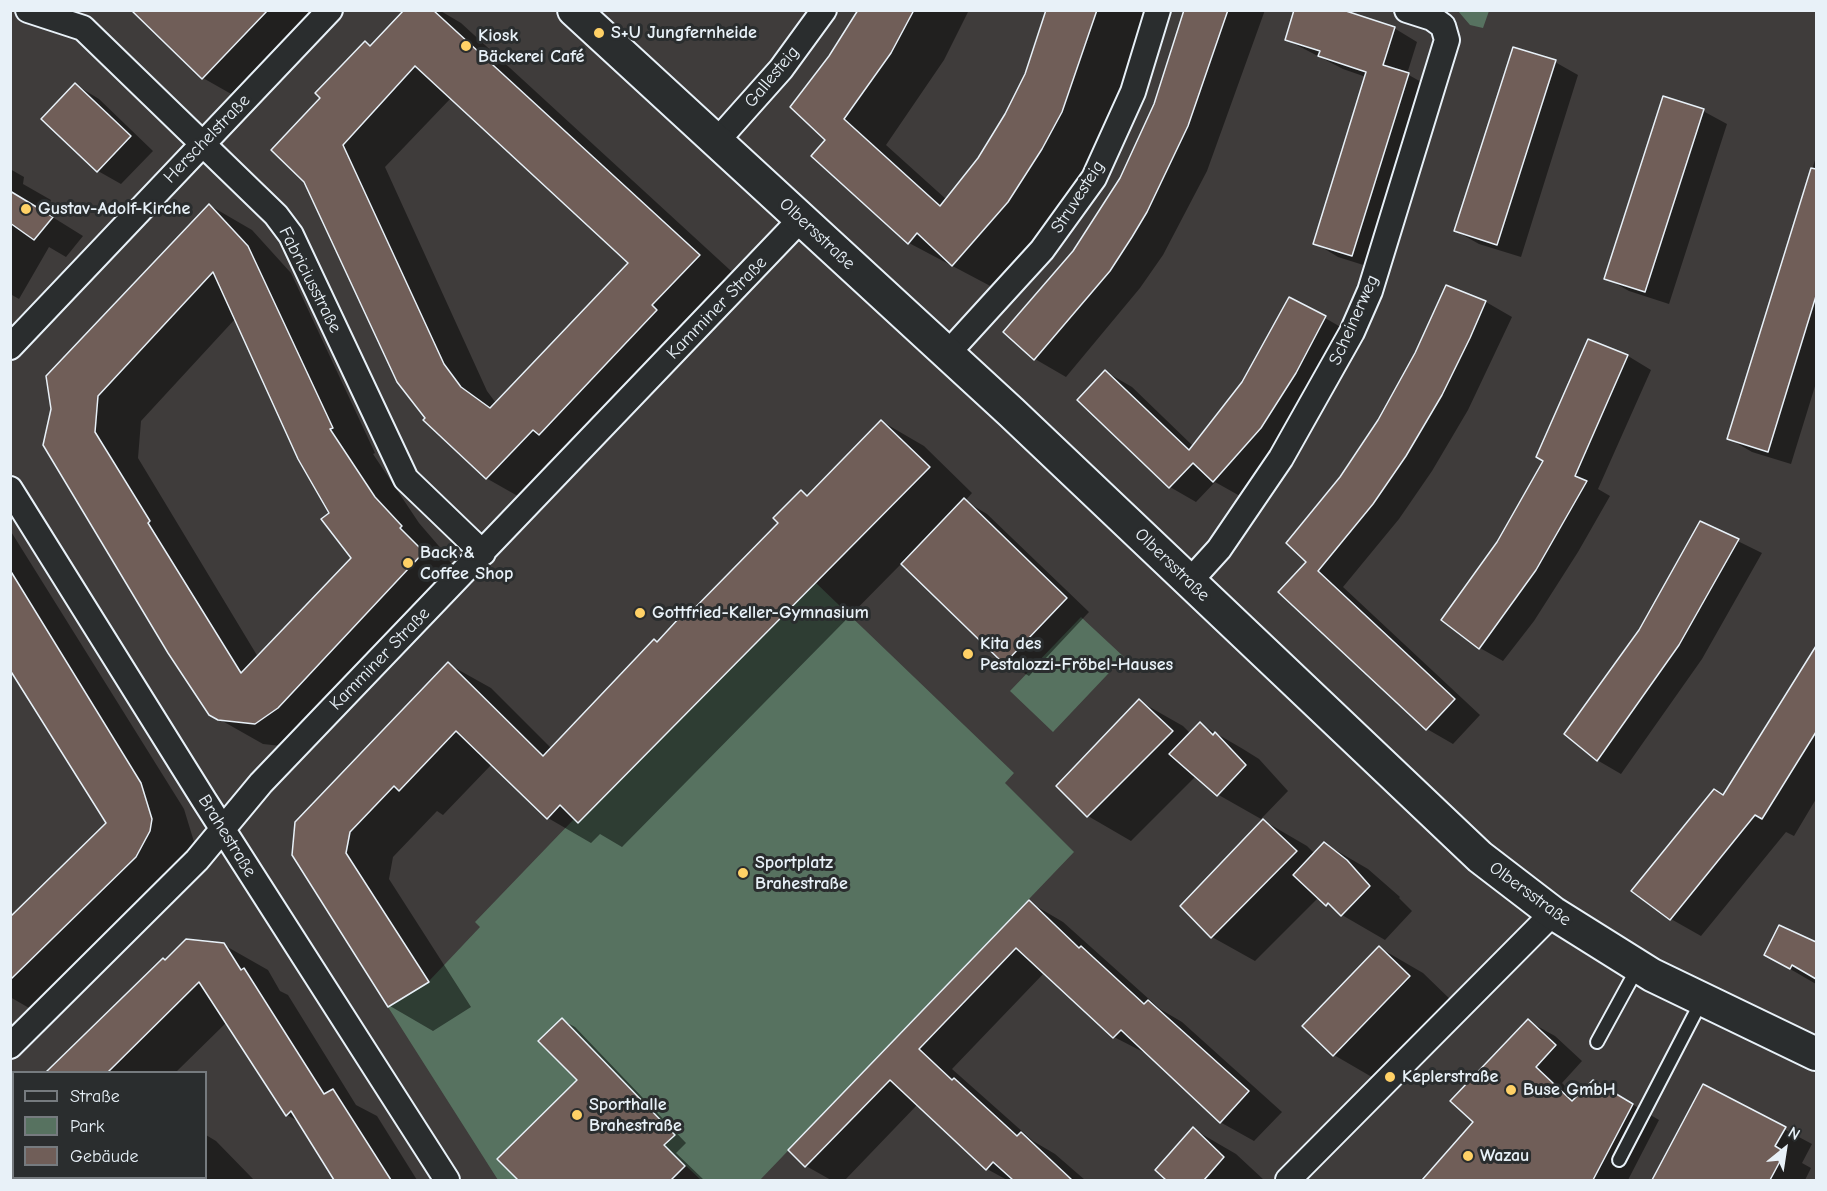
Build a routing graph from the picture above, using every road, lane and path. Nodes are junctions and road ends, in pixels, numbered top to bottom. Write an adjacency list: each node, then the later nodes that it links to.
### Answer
1 (28, 10): 8 (street, Fabriciusstraße)
2 (330, 10): 8 (street, Herschelstraße)
3 (574, 10): 7 (street, Olbersstraße)
4 (824, 10): 7 (street, Gallesteig)
5 (1158, 10): 11 (street, Struvesteig)
6 (1407, 10): 14 (street, Scheinerweg)
7 (716, 142): 9 (street, Olbersstraße)
8 (204, 143): 10 (street, Herschelstraße); 13 (street, Fabriciusstraße)
9 (801, 219): 11 (street, Olbersstraße); 13 (street, Kamminer Straße)
10 (10, 347)
11 (948, 353): 14 (street, Olbersstraße)
12 (10, 489): 15 (street, Brahestraße)
13 (483, 553): 15 (street, Kamminer Straße)
14 (1190, 582): 16 (street, Olbersstraße)
15 (224, 829): 20 (street, Kamminer Straße); 23 (street, Brahestraße)
16 (1553, 913): 17 (street, Olbersstraße); 24 (street)
17 (1639, 966): 18 (street, Olbersstraße); 19 (lane)
18 (1702, 1000): 21 (street, Olbersstraße); 22 (lane)
19 (1597, 1042)
20 (10, 1046)
21 (1816, 1054)
22 (1619, 1160)
23 (447, 1180)
24 (1288, 1180)

